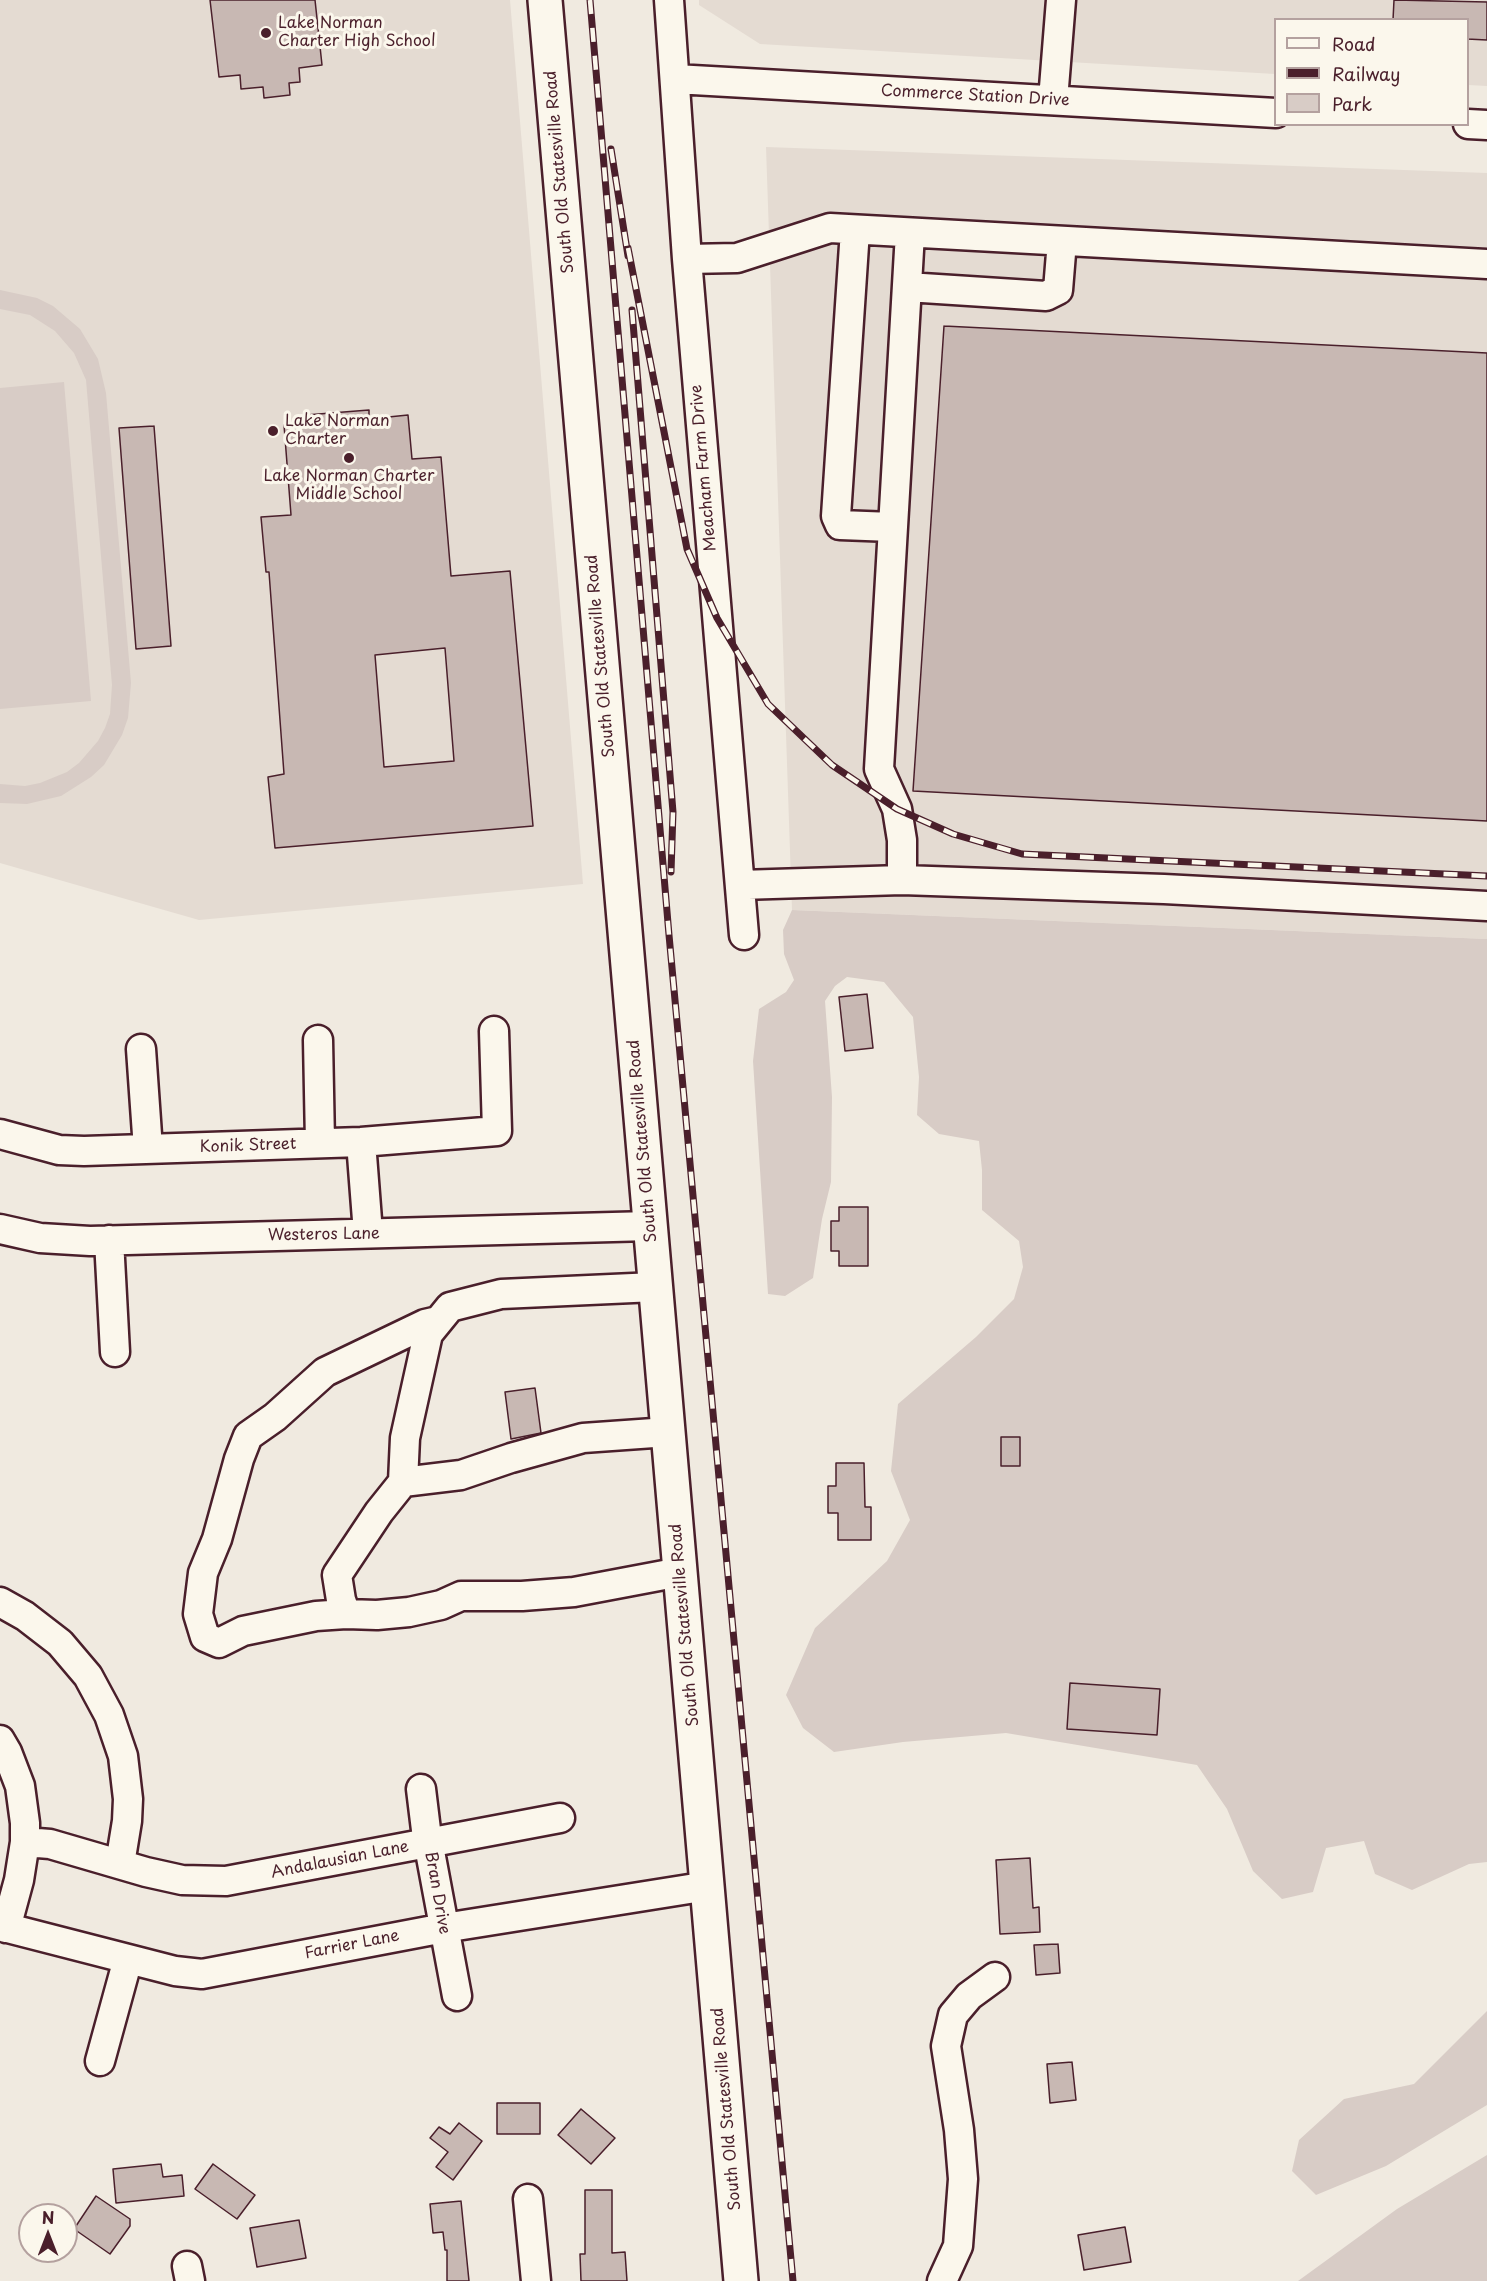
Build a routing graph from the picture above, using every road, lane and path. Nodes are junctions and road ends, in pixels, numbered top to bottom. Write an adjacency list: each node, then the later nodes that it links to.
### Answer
1 (545, 0): 27 (main road, South Old Statesville Road)
2 (669, 0): 4 (street, Meacham Farm Drive)
3 (1061, 0): 5 (street)
4 (675, 79): 5 (street, Commerce Station Drive); 12 (street, Meacham Farm Drive)
5 (1053, 100): 6 (street, Commerce Station Drive)
6 (1274, 113)
7 (1469, 124): 8 (street)
8 (1487, 125)
9 (855, 230): 10 (street); 12 (street); 15 (street)
10 (910, 233): 11 (street); 14 (street)
11 (1062, 241): 13 (street); 14 (street)
12 (687, 259): 17 (street, Meacham Farm Drive)
13 (1487, 264)
14 (907, 287): 15 (street)
15 (892, 527): 16 (street)
16 (902, 880): 17 (street); 18 (street)
17 (740, 885): 19 (street, Meacham Farm Drive)
18 (1487, 906)
19 (744, 935)
20 (494, 1031): 24 (street, Konik Street)
21 (318, 1040): 25 (street)
22 (141, 1049): 26 (street)
23 (0, 1134): 26 (street, Konik Street)
24 (362, 1142): 25 (street, Konik Street); 29 (street)
25 (320, 1143): 26 (street, Konik Street)
26 (148, 1149)
27 (650, 1226): 29 (street, Westeros Lane); 31 (main road, South Old Statesville Road)
28 (0, 1229): 30 (street, Westeros Lane)
29 (368, 1233): 30 (street, Westeros Lane)
30 (109, 1240): 33 (street)
31 (655, 1287): 32 (street); 34 (main road, South Old Statesville Road)
32 (438, 1321): 35 (street); 38 (street)
33 (115, 1352)
34 (668, 1432): 35 (street); 36 (main road, South Old Statesville Road)
35 (402, 1482): 38 (street)
36 (680, 1572): 38 (street); 45 (main road, South Old Statesville Road)
37 (0, 1602): 44 (street)
38 (346, 1614)
39 (0, 1740): 42 (street)
40 (421, 1789): 43 (street, Bran Drive)
41 (560, 1818): 43 (street, Andalausian Lane)
42 (25, 1842): 44 (street, Andalausian Lane); 46 (street)
43 (428, 1843): 44 (street, Andalausian Lane); 47 (street, Bran Drive)
44 (120, 1864)
45 (708, 1886): 47 (street, Farrier Lane); 54 (main road, South Old Statesville Road)
46 (3, 1927): 48 (street, Farrier Lane)
47 (444, 1928): 48 (street, Farrier Lane); 50 (street, Bran Drive)
48 (128, 1959): 51 (street)
49 (995, 1977): 55 (street)
50 (457, 1996)
51 (100, 2061)
52 (528, 2199): 53 (street)
53 (536, 2281)
54 (741, 2281)
55 (942, 2281)

